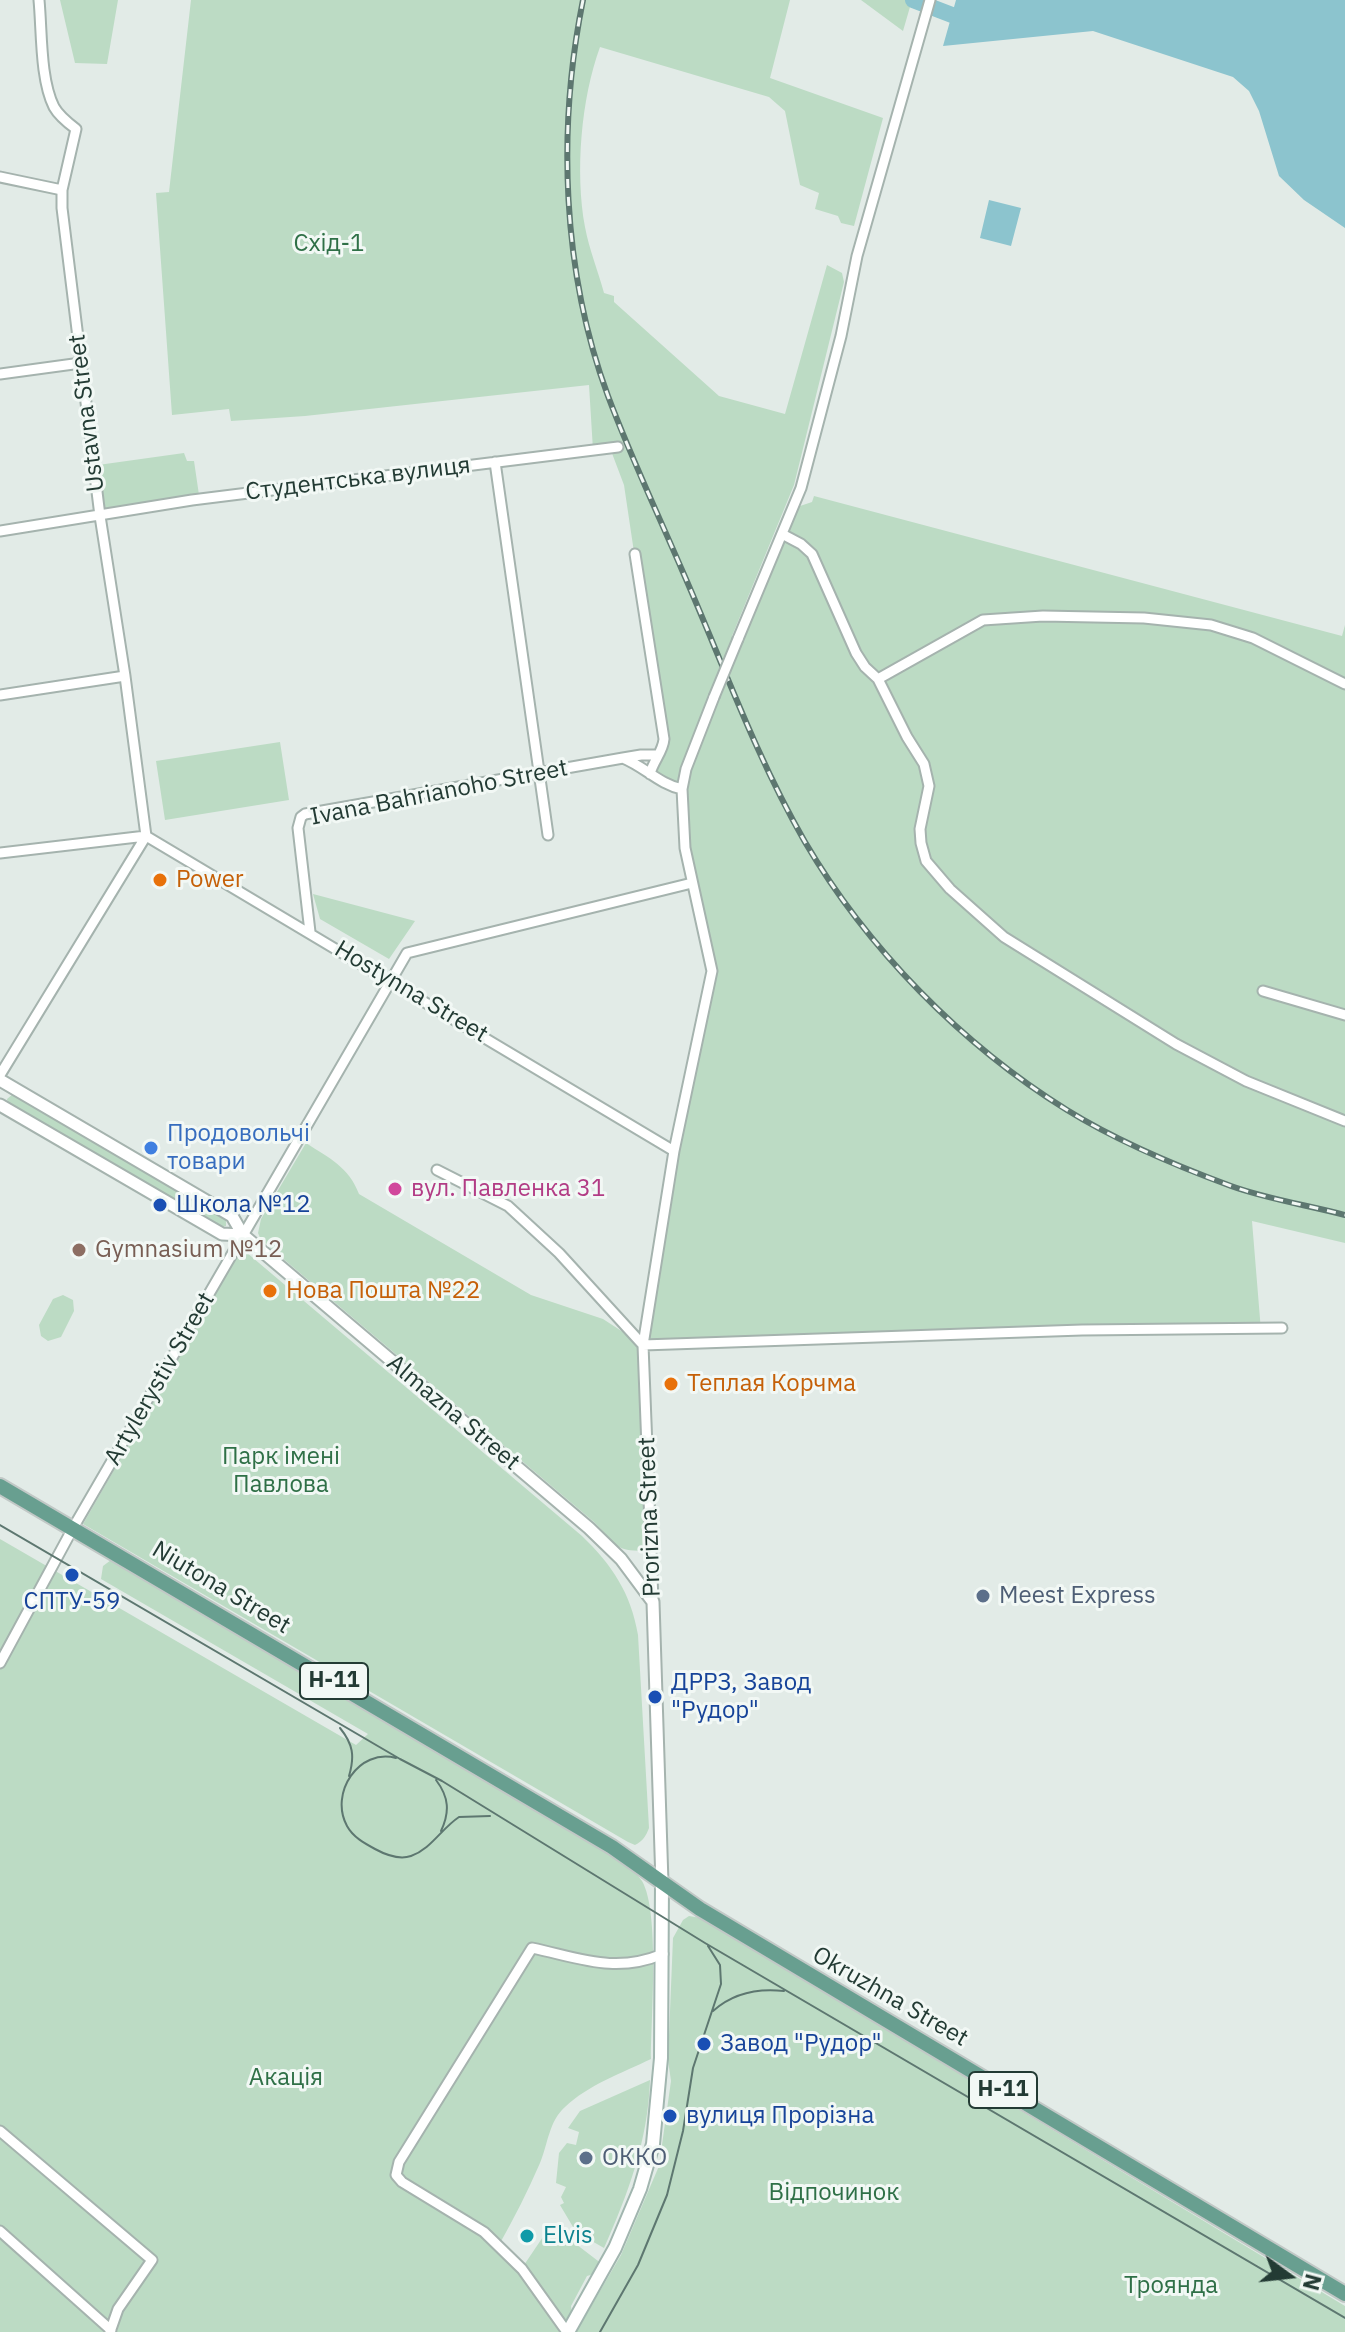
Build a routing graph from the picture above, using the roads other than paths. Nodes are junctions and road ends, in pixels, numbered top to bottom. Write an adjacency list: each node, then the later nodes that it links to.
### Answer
1 (39, 0): 4 (street, Ustavna Street)
2 (930, 0): 11 (street, Prorizna Street)
3 (0, 177): 4 (street)
4 (62, 190): 5 (street, Ustavna Street)
5 (81, 363): 6 (street); 9 (street, Ustavna Street)
6 (0, 374)
7 (618, 447): 8 (street, Студентська вулиця)
8 (495, 462): 9 (street, Студентська вулиця); 20 (street)
9 (100, 516): 10 (street, Студентська вулиця); 13 (street, Ustavna Street)
10 (0, 531)
11 (782, 534): 14 (street); 21 (street, Prorizna Street, bridge)
12 (635, 554): 17 (street)
13 (125, 676): 16 (street); 23 (street, Ustavna Street)
14 (878, 679): 15 (street); 32 (street)
15 (1345, 684)
16 (0, 695)
17 (658, 755): 18 (street, Ivana Bahrianoho Street); 19 (street)
18 (623, 758): 19 (street); 20 (street, Ivana Bahrianoho Street)
19 (650, 774): 21 (street)
20 (538, 775): 22 (street); 26 (street, Ivana Bahrianoho Street)
21 (682, 789): 25 (street, Prorizna Street)
22 (548, 835)
23 (146, 836): 24 (street); 26 (street, Hostynna Street); 30 (street)
24 (0, 853)
25 (692, 883): 27 (street, Artylerystiv Street); 33 (street, Prorizna Street)
26 (310, 932): 27 (street, Hostynna Street)
27 (391, 980): 33 (street, Hostynna Street); 35 (street, Artylerystiv Street)
28 (1263, 991): 29 (street)
29 (1345, 1015)
30 (0, 1078): 35 (street, Almazna Street)
31 (0, 1105): 35 (street, Almazna Street)
32 (1345, 1121)
33 (674, 1151): 37 (street, Prorizna Street)
34 (437, 1170): 37 (street)
35 (243, 1235): 39 (street, Artylerystiv Street); 40 (street, Almazna Street)
36 (1282, 1328): 37 (street)
37 (643, 1345): 40 (street, Prorizna Street)
38 (0, 1486): 39 (main road, Niutona Street / Н-11)
39 (73, 1528): 41 (street, Artylerystiv Street); 42 (main road, Niutona Street / Н-11)
40 (653, 1602): 42 (street, Prorizna Street)
41 (0, 1663)
42 (662, 1883): 43 (main road, Prorizna Street); 46 (main road, Okruzhna Street / Н-11)
43 (663, 1954): 48 (main road, Prorizna Street); 48 (street)
44 (0, 2131): 47 (street)
45 (0, 2231): 47 (street)
46 (1345, 2294)
47 (110, 2331)
48 (567, 2332)

